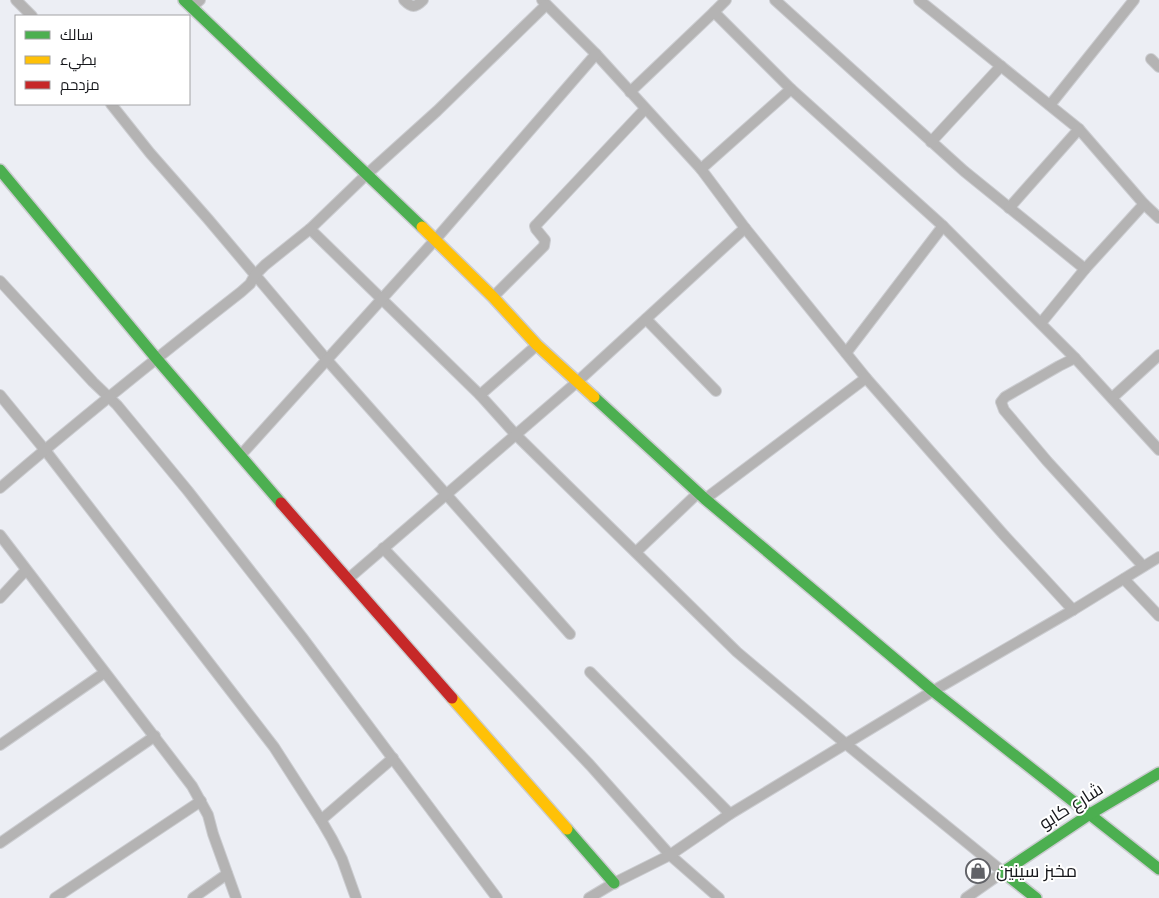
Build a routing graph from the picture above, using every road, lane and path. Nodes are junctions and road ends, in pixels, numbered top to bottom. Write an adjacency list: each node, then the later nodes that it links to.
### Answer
1 (16, 0): 11 (street)
2 (404, 0): 3 (street)
3 (423, 0)
4 (726, 0): 10 (street)
5 (775, 0): 22 (street)
6 (919, 0): 14 (street)
7 (1134, 0): 19 (street)
8 (192, 2): 25 (street)
9 (544, 2): 12 (street); 25 (street)
10 (714, 12): 16 (street); 17 (street)
11 (31, 15)
12 (596, 54): 17 (street); 32 (street)
13 (1152, 59): 15 (street)
14 (1001, 66): 19 (street); 22 (street)
15 (1159, 67)
16 (791, 89): 23 (street); 29 (street)
17 (630, 92): 20 (street)
18 (112, 105): 34 (street)
19 (1050, 105): 21 (street)
20 (645, 109): 23 (street); 36 (street)
21 (1078, 128): 26 (street); 27 (street)
22 (931, 142): 27 (street)
23 (701, 169): 30 (street)
24 (0, 170): 43 (street)
25 (366, 176): 31 (street); 32 (street)
26 (1144, 204): 28 (street); 33 (street)
27 (1009, 208): 33 (street)
28 (1159, 218)
29 (943, 226): 39 (street); 41 (street)
30 (744, 228): 38 (street); 41 (street)
31 (310, 229): 34 (street); 37 (street)
32 (435, 240): 36 (street); 37 (street)
33 (1086, 269): 39 (street)
34 (255, 276): 43 (street); 45 (street)
35 (0, 281): 51 (street)
36 (493, 297): 40 (street)
37 (382, 298): 45 (street); 50 (street)
38 (646, 319): 47 (street); 48 (street)
39 (1041, 323): 44 (street)
40 (537, 345): 47 (street); 50 (street)
41 (846, 353): 46 (street)
42 (1159, 356): 52 (street)
43 (156, 358): 51 (street); 56 (street)
44 (1075, 358): 52 (street); 64 (street)
45 (327, 360): 56 (street); 58 (street)
46 (866, 378): 59 (street); 69 (street)
47 (577, 382): 53 (street); 59 (street)
48 (716, 391)
49 (0, 395): 54 (street)
50 (480, 395): 53 (street)
51 (108, 397): 54 (street); 78 (street)
52 (1112, 398): 55 (street)
53 (516, 435): 58 (street); 62 (street)
54 (45, 450): 57 (street); 83 (street)
55 (1159, 450)
56 (240, 456): 66 (street)
57 (0, 488)
58 (446, 494): 61 (street); 71 (street)
59 (702, 496): 62 (street); 74 (street)
60 (0, 536): 65 (street)
61 (383, 548): 66 (street); 85 (street)
62 (636, 552): 76 (street)
63 (1159, 557): 64 (street)
64 (1143, 566): 67 (street)
65 (26, 570): 68 (street); 73 (street)
66 (348, 579): 89 (street)
67 (1124, 579): 69 (street); 70 (street)
68 (0, 598)
69 (1073, 610): 74 (street)
70 (1159, 616)
71 (570, 634)
72 (590, 672): 81 (street)
73 (104, 673): 75 (street); 77 (street)
74 (933, 691): 76 (street); 82 (street)
75 (154, 736): 80 (street); 84 (street)
76 (846, 744): 81 (street); 87 (street)
77 (0, 745)
78 (393, 758): 83 (street); 94 (street)
79 (1159, 774): 82 (street, شارع كابو)
80 (201, 801): 88 (street); 90 (street)
81 (730, 814): 85 (street)
82 (1090, 814): 86 (street); 87 (street, شارع كابو)
83 (321, 820): 93 (street)
84 (0, 843)
85 (670, 855): 89 (street); 96 (street)
86 (1159, 869)
87 (1003, 872): 97 (street); 98 (street)
88 (227, 874): 91 (street); 92 (street)
89 (614, 883): 95 (street)
90 (55, 898)
91 (193, 898)
92 (236, 898)
93 (356, 898)
94 (497, 898)
95 (589, 898)
96 (718, 898)
97 (966, 898)
98 (1036, 898)

